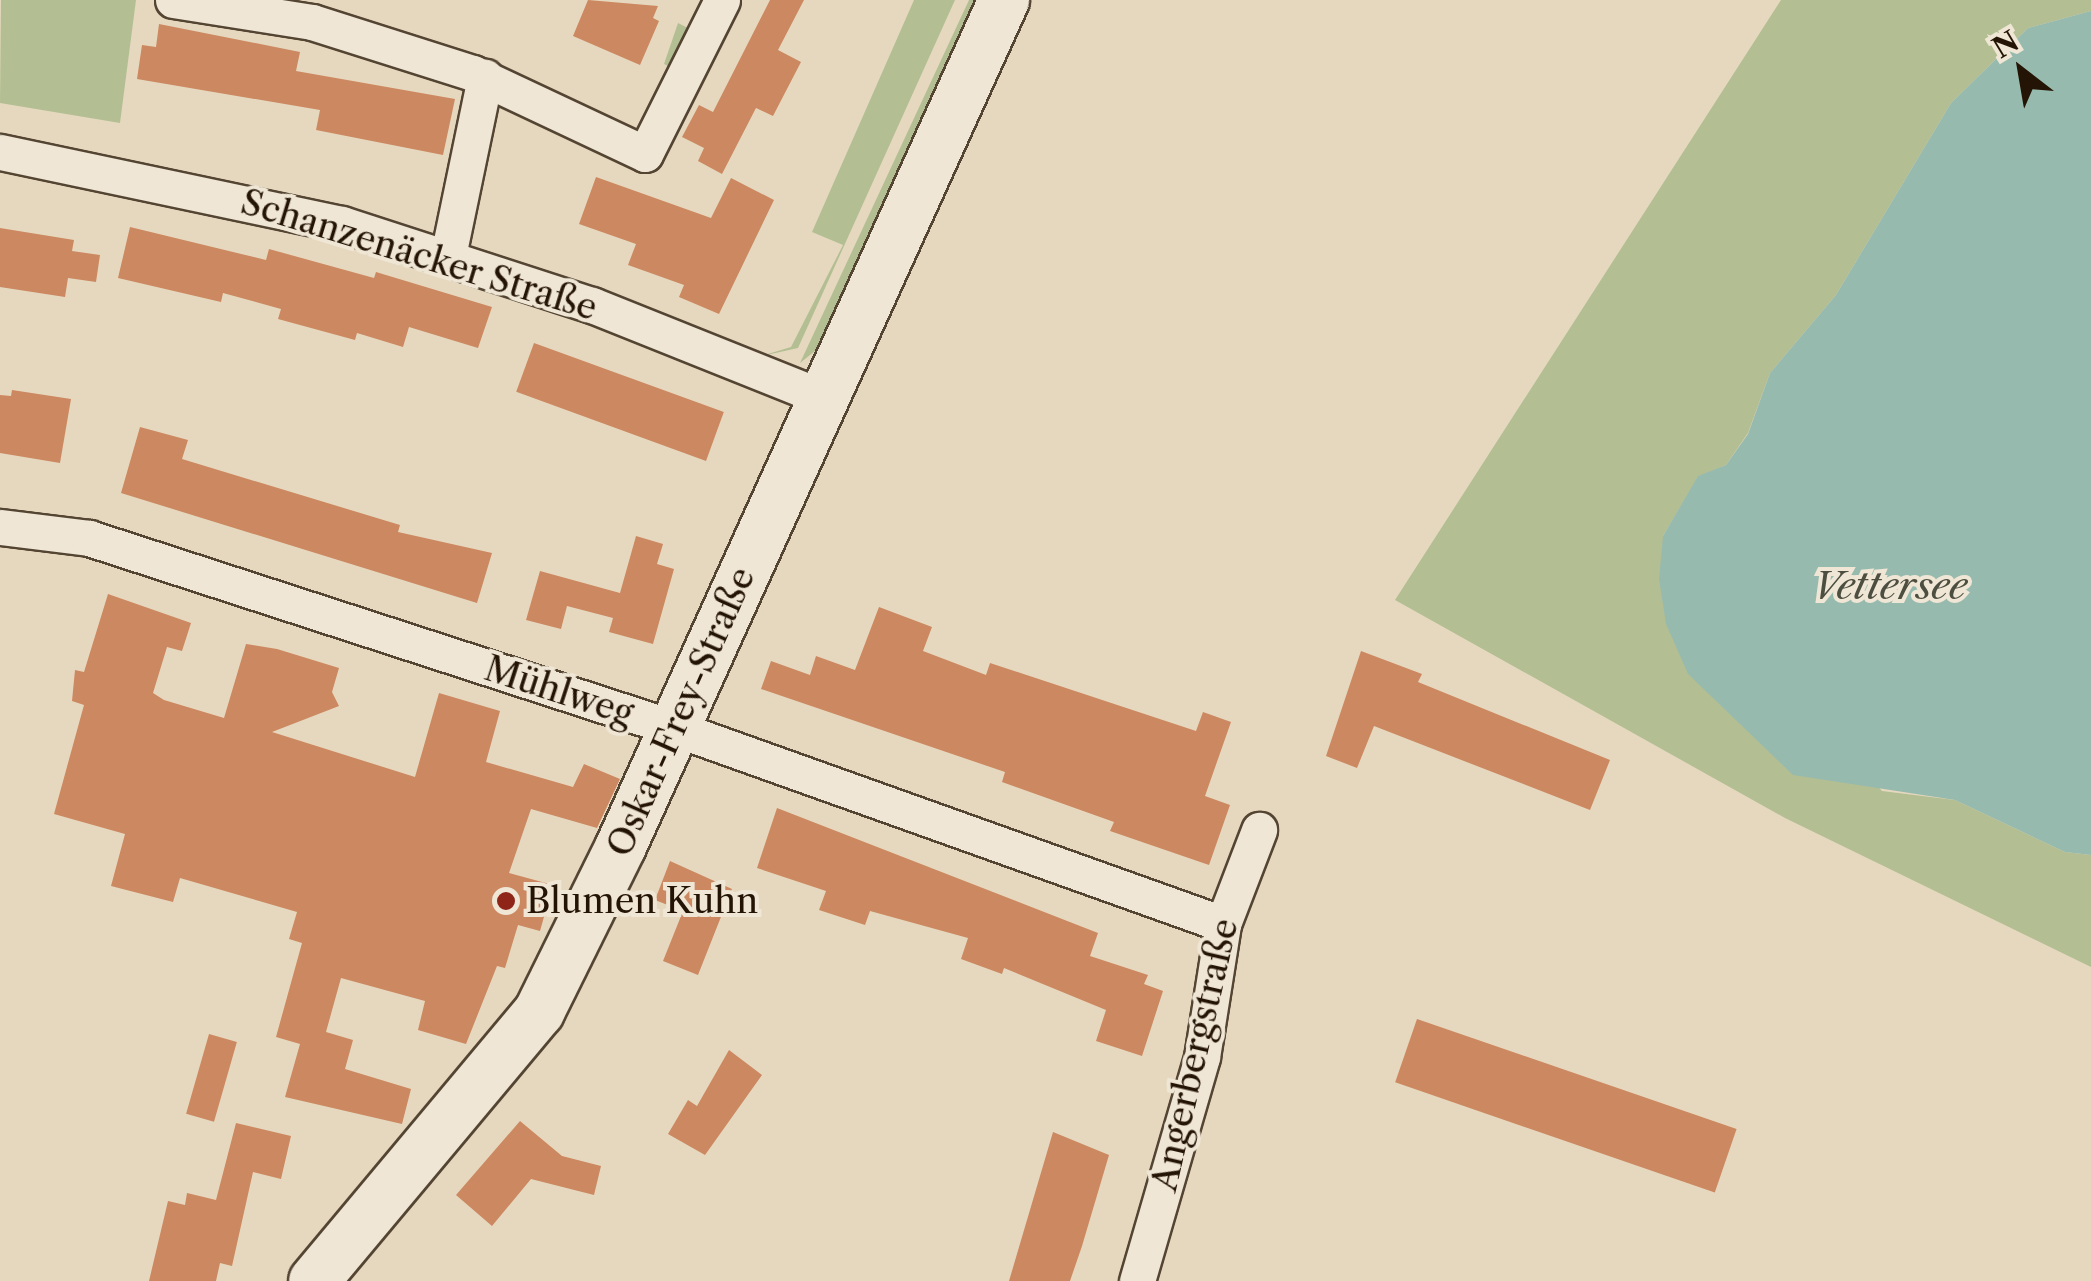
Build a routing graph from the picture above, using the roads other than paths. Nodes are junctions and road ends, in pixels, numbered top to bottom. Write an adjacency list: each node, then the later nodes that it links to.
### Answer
1 (173, 0): 4 (street)
2 (722, 0): 5 (street)
3 (1004, 0): 8 (street, Oskar-Frey-Straße)
4 (314, 11): 5 (street)
5 (485, 78): 7 (street)
6 (0, 152): 7 (street, Schanzenäcker Straße)
7 (448, 256): 8 (street, Schanzenäcker Straße)
8 (825, 398): 10 (street, Oskar-Frey-Straße)
9 (0, 527): 10 (street, Mühlweg)
10 (674, 728): 12 (street, Mühlweg); 13 (street, Oskar-Frey-Straße)
11 (1259, 830): 12 (street, Angerbergstraße)
12 (1222, 924): 14 (street, Angerbergstraße)
13 (314, 1281)
14 (1137, 1281)

